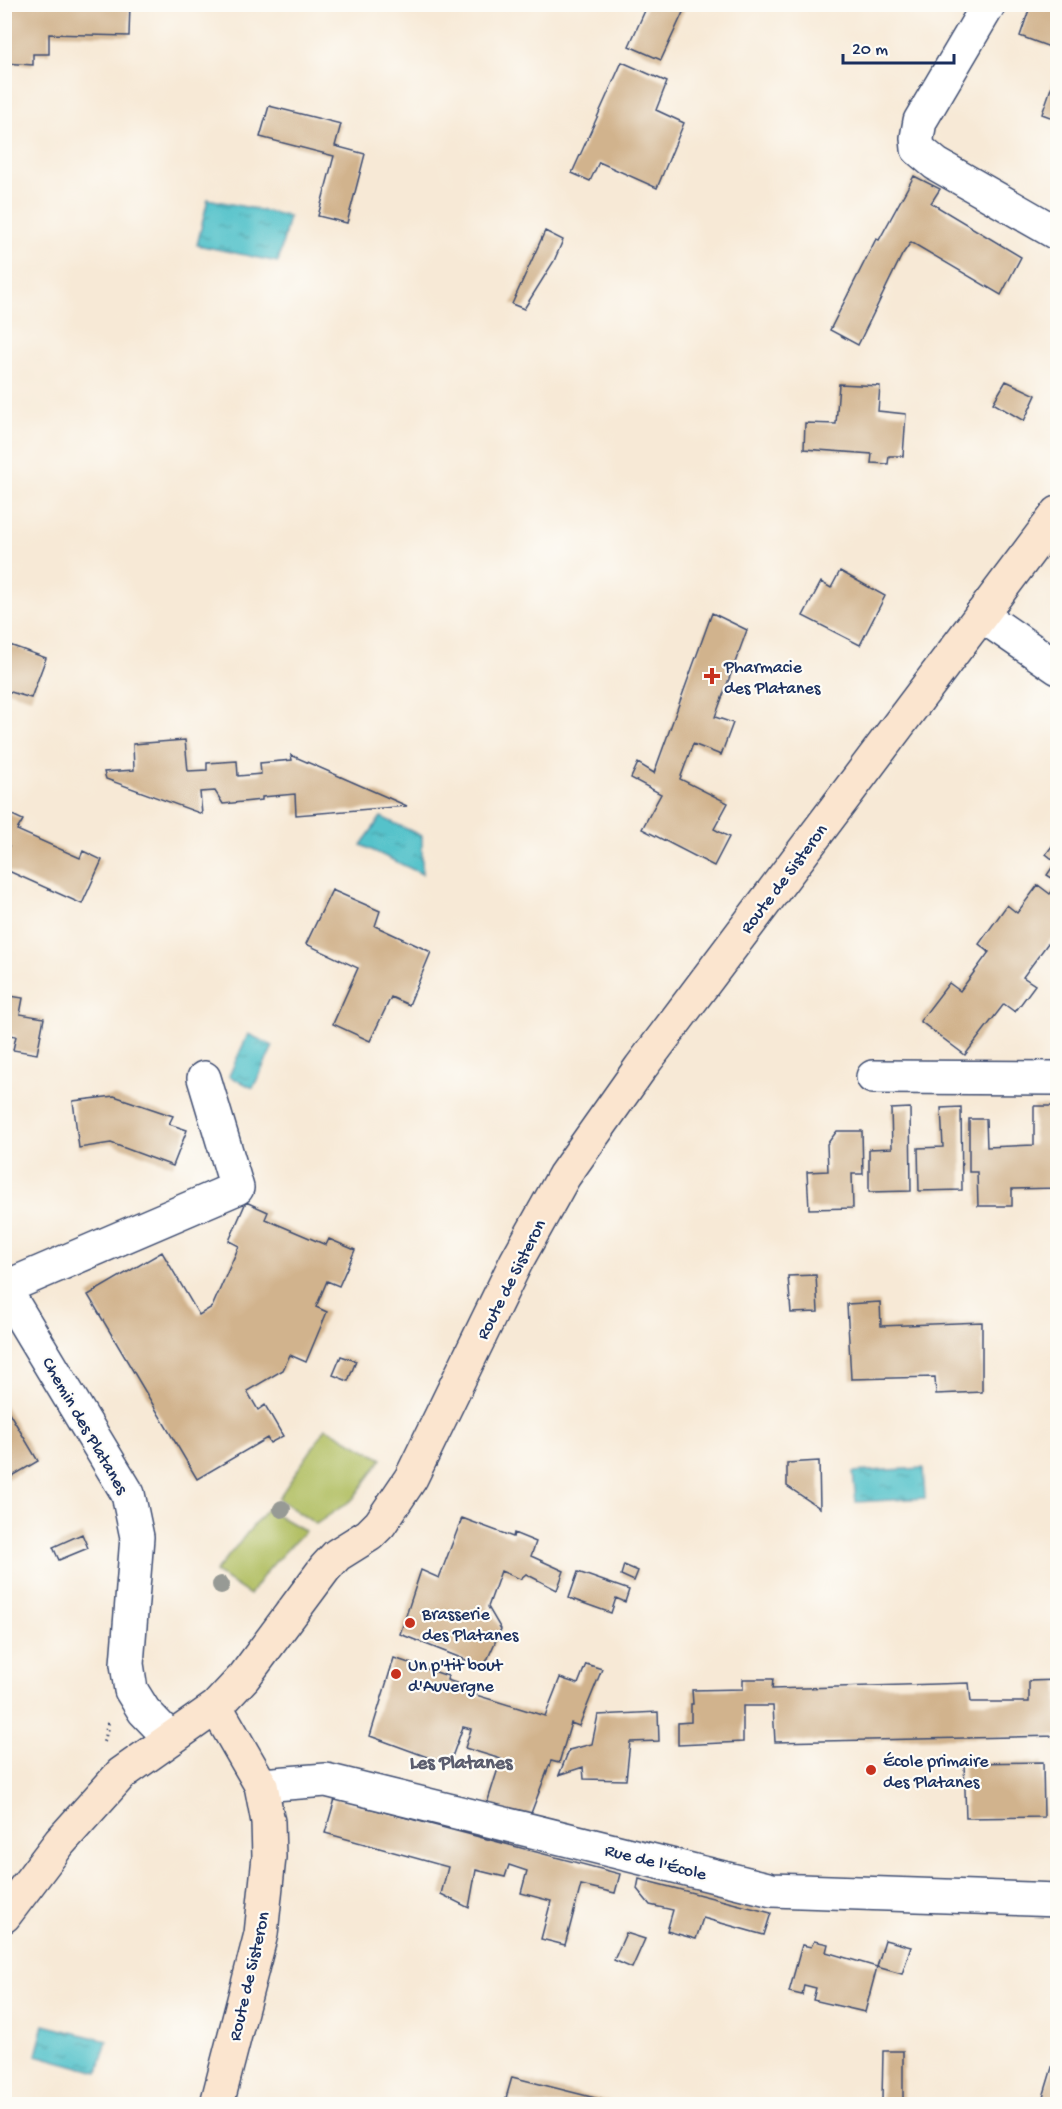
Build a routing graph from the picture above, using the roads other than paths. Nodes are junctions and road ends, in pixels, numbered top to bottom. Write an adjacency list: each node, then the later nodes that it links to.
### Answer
1 (989, 4): 2 (street)
2 (1058, 234)
3 (1058, 513): 4 (main road, Route de Sisteron)
4 (981, 615): 5 (street); 10 (main road, Route de Sisteron)
5 (1058, 668)
6 (1053, 1071): 7 (street)
7 (873, 1077)
8 (204, 1078): 9 (street)
9 (4, 1288): 11 (street, Chemin des Platanes)
10 (216, 1707): 11 (main road); 12 (main road, Route de Sisteron)
11 (170, 1738): 14 (main road)
12 (261, 1785): 13 (street, Rue de l'École); 15 (main road, Route de Sisteron)
13 (1058, 1900)
14 (4, 1916)
15 (217, 2104)

